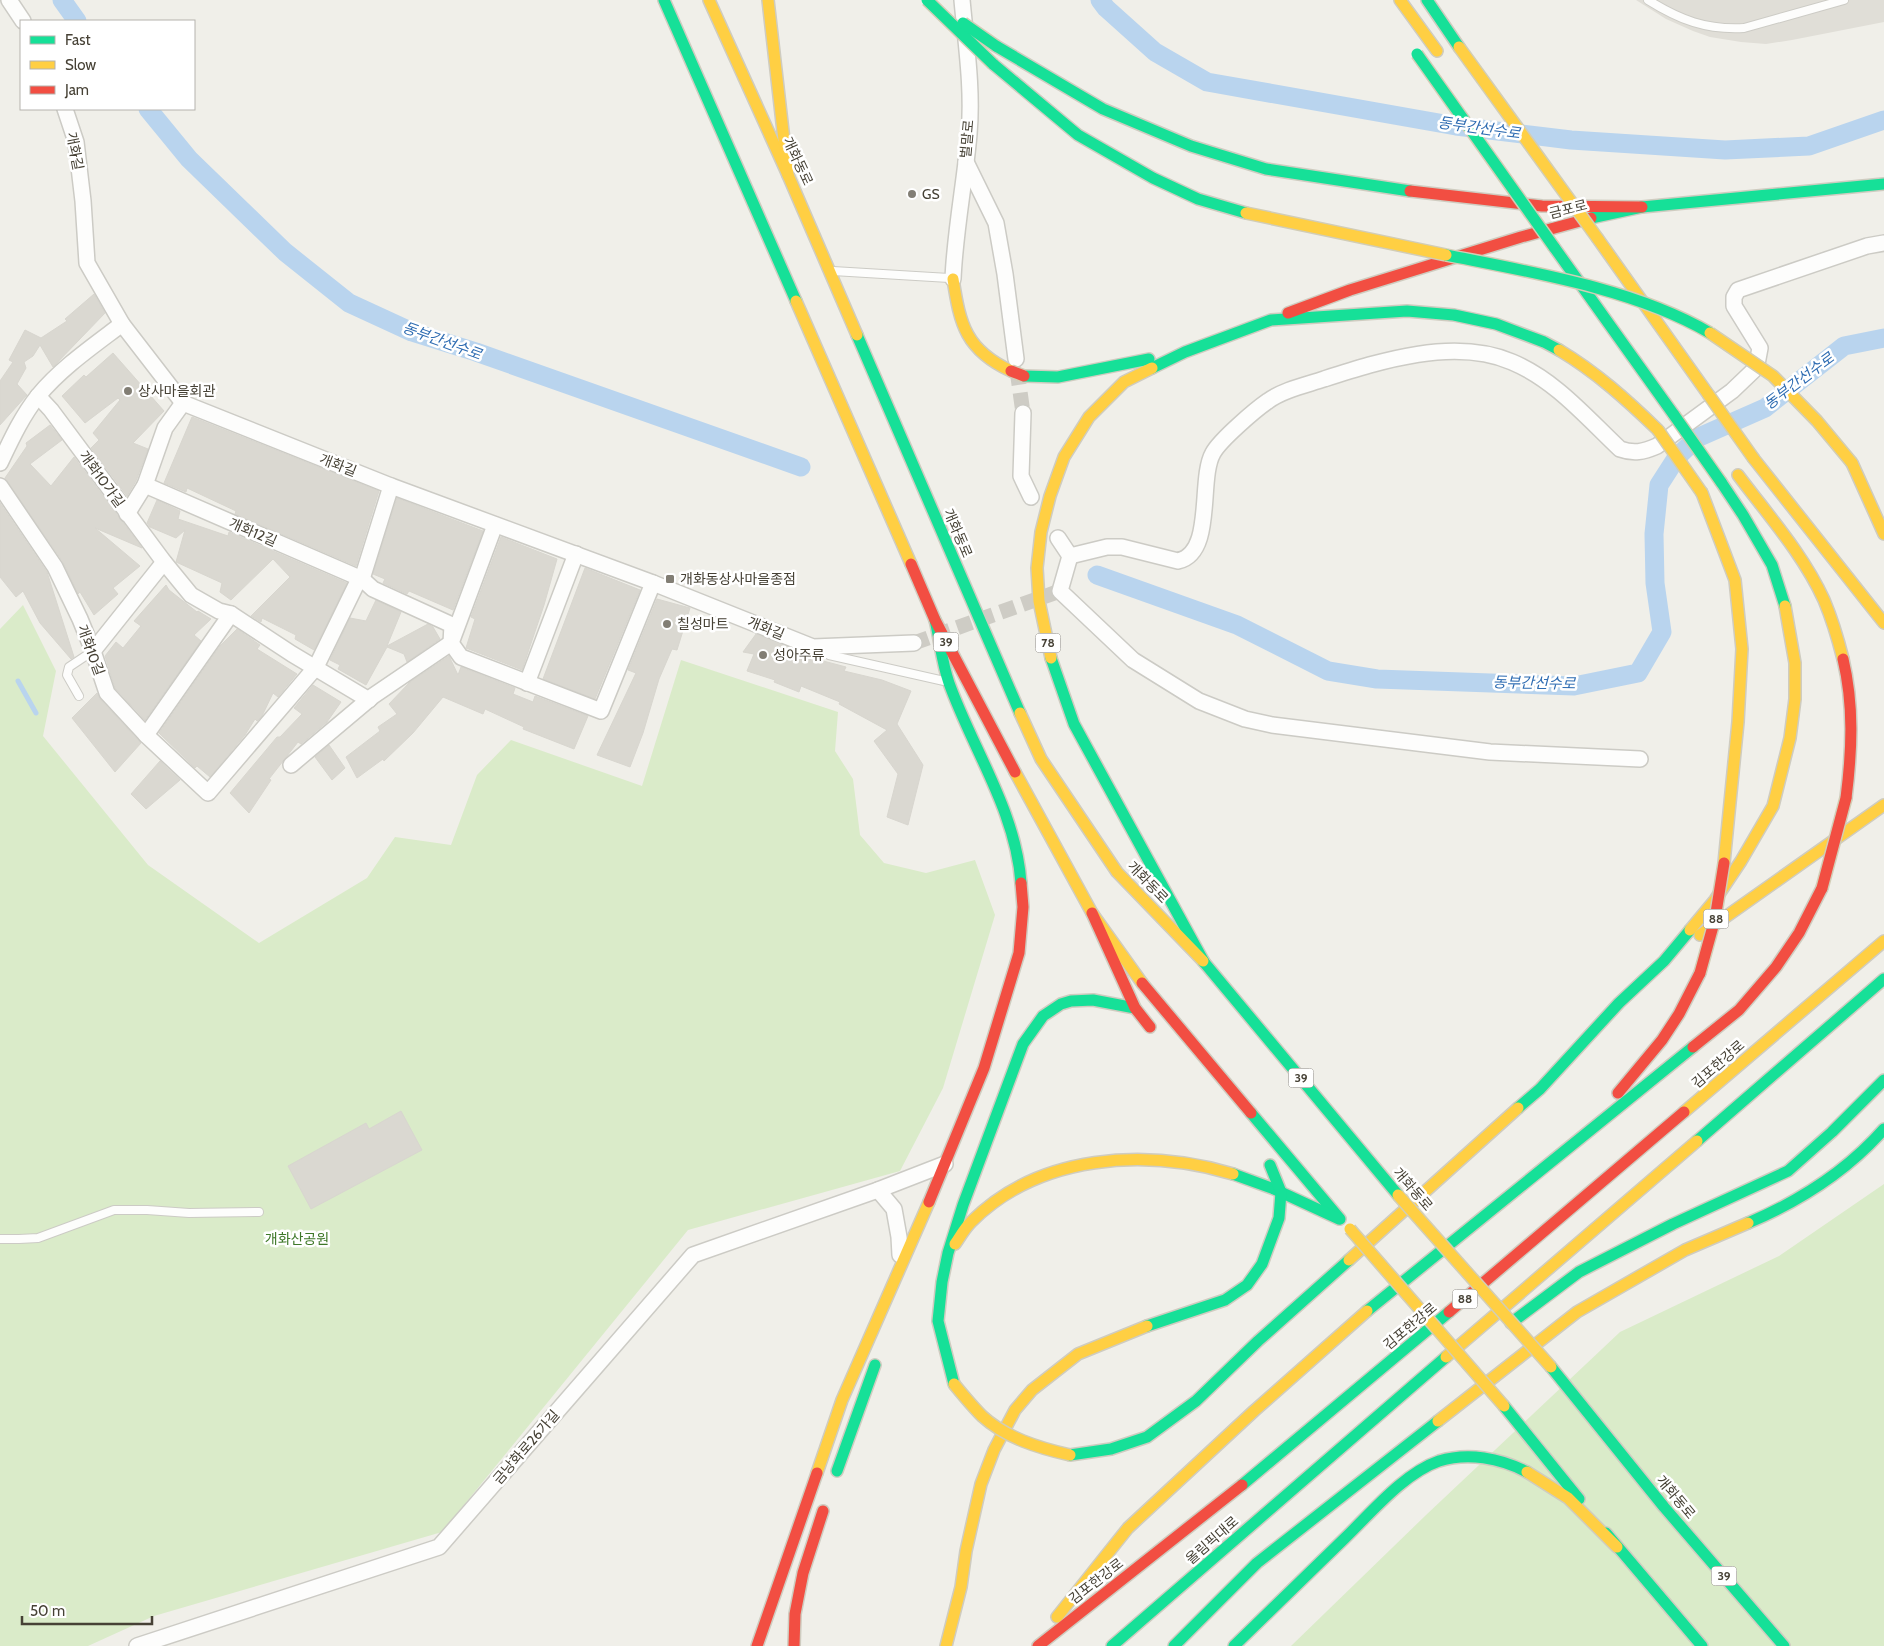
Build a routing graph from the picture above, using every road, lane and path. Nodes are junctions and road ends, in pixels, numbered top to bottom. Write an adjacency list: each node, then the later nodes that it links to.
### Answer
1 (9, 0): 11 (street)
2 (664, 0): 53 (main road, 39)
3 (709, 0): 16 (main road, 개화동로 / 39)
4 (768, 0): 16 (main road)
5 (928, 0): 19 (main road, bridge); 36 (main road, bridge)
6 (962, 0): 15 (street, 벌말로)
7 (1400, 0): 13 (main road)
8 (1427, 0): 54 (main road, bridge)
9 (1648, 0): 10 (lane)
10 (1844, 0)
11 (22, 20)
12 (1415, 50): 70 (main road, bridge)
13 (1440, 54)
14 (65, 110): 27 (street, 개화길)
15 (966, 162): 24 (street, 벌말로); 29 (street)
16 (788, 175): 22 (main road, 개화동로 / 39)
17 (1884, 184): 19 (main road, 금포로 / 78)
18 (1540, 195): 20 (main road)
19 (1642, 207): 26 (main road, 금포로 / 78)
20 (1568, 235)
21 (1884, 243): 48 (street)
22 (829, 271): 24 (lane); 71 (main road, 개화동로 / 39)
23 (1597, 276): 25 (main road)
24 (953, 279): 29 (main road)
25 (1620, 308)
26 (1271, 320): 28 (main road, 78); 77 (main road, 88, bridge)
27 (122, 324): 30 (street); 31 (street, 개화길)
28 (1184, 352): 29 (main road, bridge); 71 (main road, 78)
29 (1014, 365)
30 (38, 396): 35 (street); 43 (street, 개화10가길)
31 (183, 403): 38 (street); 40 (street, 개화길)
32 (1688, 406): 34 (main road)
33 (1023, 413): 42 (street)
34 (1703, 428)
35 (0, 462)
36 (1852, 463): 41 (main road); 45 (main road)
37 (1732, 468): 77 (main road, bridge)
38 (145, 485): 43 (street); 50 (street, 개화12길)
39 (0, 486): 58 (street, 개화10길)
40 (392, 486): 44 (street, 개화길); 50 (street)
41 (1878, 489)
42 (1032, 497)
43 (127, 514): 49 (street, 개화10가길)
44 (495, 525): 47 (street, 개화길); 55 (street)
45 (1884, 534)
46 (1058, 538): 48 (street)
47 (576, 554): 51 (street, 개화길); 61 (street)
48 (1070, 556): 65 (street)
49 (164, 562): 52 (street, 개화10가길); 58 (street)
50 (362, 579): 55 (street, 개화12길); 59 (street)
51 (653, 583): 57 (street, 개화길); 61 (street)
52 (231, 614): 59 (street, 개화10가길); 64 (street)
53 (935, 620): 60 (main road); 68 (main road, 39)
54 (1884, 623)
55 (451, 643): 61 (street); 63 (street)
56 (914, 643): 57 (street, 개화길)
57 (813, 647): 60 (lane)
58 (93, 651): 62 (lane); 64 (street, 개화10길)
59 (316, 667): 63 (street); 64 (street, 개화10길)
60 (949, 682): 78 (main road)
61 (527, 683)
62 (78, 696)
63 (369, 700): 66 (street)
64 (146, 735)
65 (1640, 759)
66 (290, 765)
67 (1884, 804): 70 (main road)
68 (1092, 913): 73 (main road); 83 (main road, 39)
69 (1884, 941): 101 (main road, 김포한강로 / 88)
70 (1664, 961): 86 (main road, bridge)
71 (1204, 962): 106 (main road, 개화동로 / 39, bridge)
72 (1884, 979): 92 (main road, 88)
73 (1135, 1008): 74 (main road); 86 (main road)
74 (1150, 1027)
75 (1884, 1081): 89 (main road)
76 (1884, 1129): 103 (main road)
77 (1578, 1142): 100 (main road)
78 (945, 1164): 80 (street, 금낭화로26가길); 84 (main road)
79 (1270, 1165): 81 (main road)
80 (878, 1190): 87 (street); 96 (street, 금낭화로26가길)
81 (1282, 1192): 83 (main road); 86 (main road); 99 (main road)
82 (258, 1212): 85 (lane)
83 (1339, 1219): 95 (main road, 39, bridge)
84 (919, 1226): 87 (main road); 88 (main road)
85 (0, 1239)
86 (948, 1253)
87 (900, 1267): 97 (main road)
88 (902, 1292)
89 (1498, 1333)
90 (1475, 1350): 92 (main road, 88)
91 (879, 1354): 93 (main road)
92 (1331, 1456): 102 (main road, 올림픽대로 / 88)
93 (832, 1484)
94 (826, 1502): 98 (main road)
95 (1617, 1547): 104 (main road); 105 (main road, 39)
96 (137, 1646)
97 (757, 1646)
98 (794, 1646)
99 (946, 1646)
100 (1034, 1646)
101 (1038, 1646)
102 (1112, 1646)
103 (1174, 1646)
104 (1234, 1646)
105 (1702, 1646)
106 (1784, 1646)

